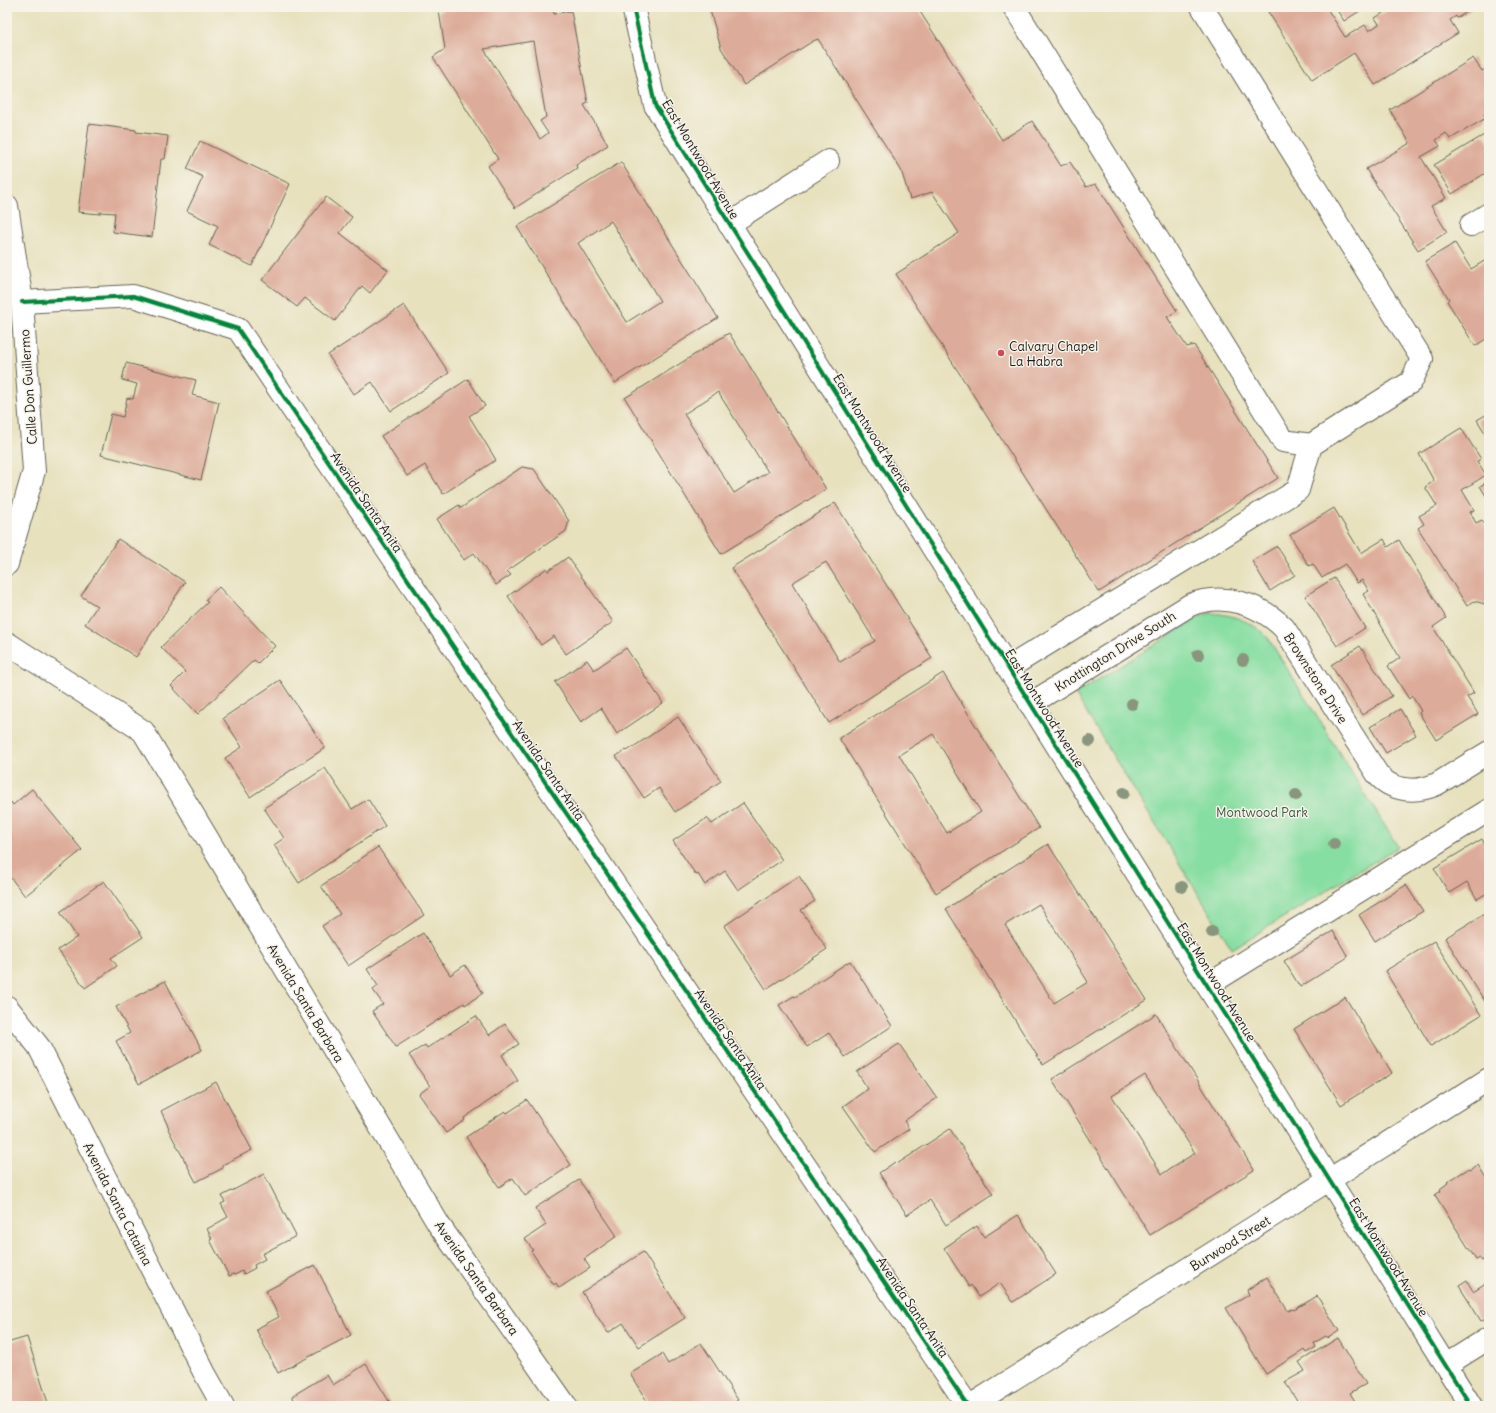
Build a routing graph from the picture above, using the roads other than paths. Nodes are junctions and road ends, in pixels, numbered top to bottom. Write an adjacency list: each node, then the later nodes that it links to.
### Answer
1 (633, 7): 7 (street, East Montwood Avenue)
2 (1014, 7): 10 (street)
3 (1202, 7): 10 (street)
4 (828, 161): 7 (street)
5 (7, 206): 9 (street, Calle Don Guillermo)
6 (1489, 214): 8 (street)
7 (729, 224): 14 (street, East Montwood Avenue)
8 (1470, 225)
9 (22, 302): 11 (street, Calle Don Guillermo); 26 (street, Avenida Santa Anita)
10 (1311, 445): 14 (street)
11 (7, 564)
12 (1200, 601): 15 (street, Knottington Drive South); 16 (street, Brownstone Drive)
13 (7, 643): 25 (street, Avenida Santa Barbara)
14 (1008, 668): 15 (street, East Montwood Avenue)
15 (1030, 704): 18 (street, East Montwood Avenue)
16 (1489, 752)
17 (1489, 810): 18 (street)
18 (1208, 985): 21 (street, East Montwood Avenue)
19 (7, 1007): 24 (street, Avenida Santa Catalina)
20 (1489, 1079): 21 (street, Burwood Street)
21 (1329, 1180): 23 (street, East Montwood Avenue); 26 (street, Burwood Street)
22 (1489, 1338): 23 (street)
23 (1446, 1365): 27 (street, East Montwood Avenue)
24 (223, 1406)
25 (566, 1406)
26 (969, 1406)
27 (1471, 1406)

